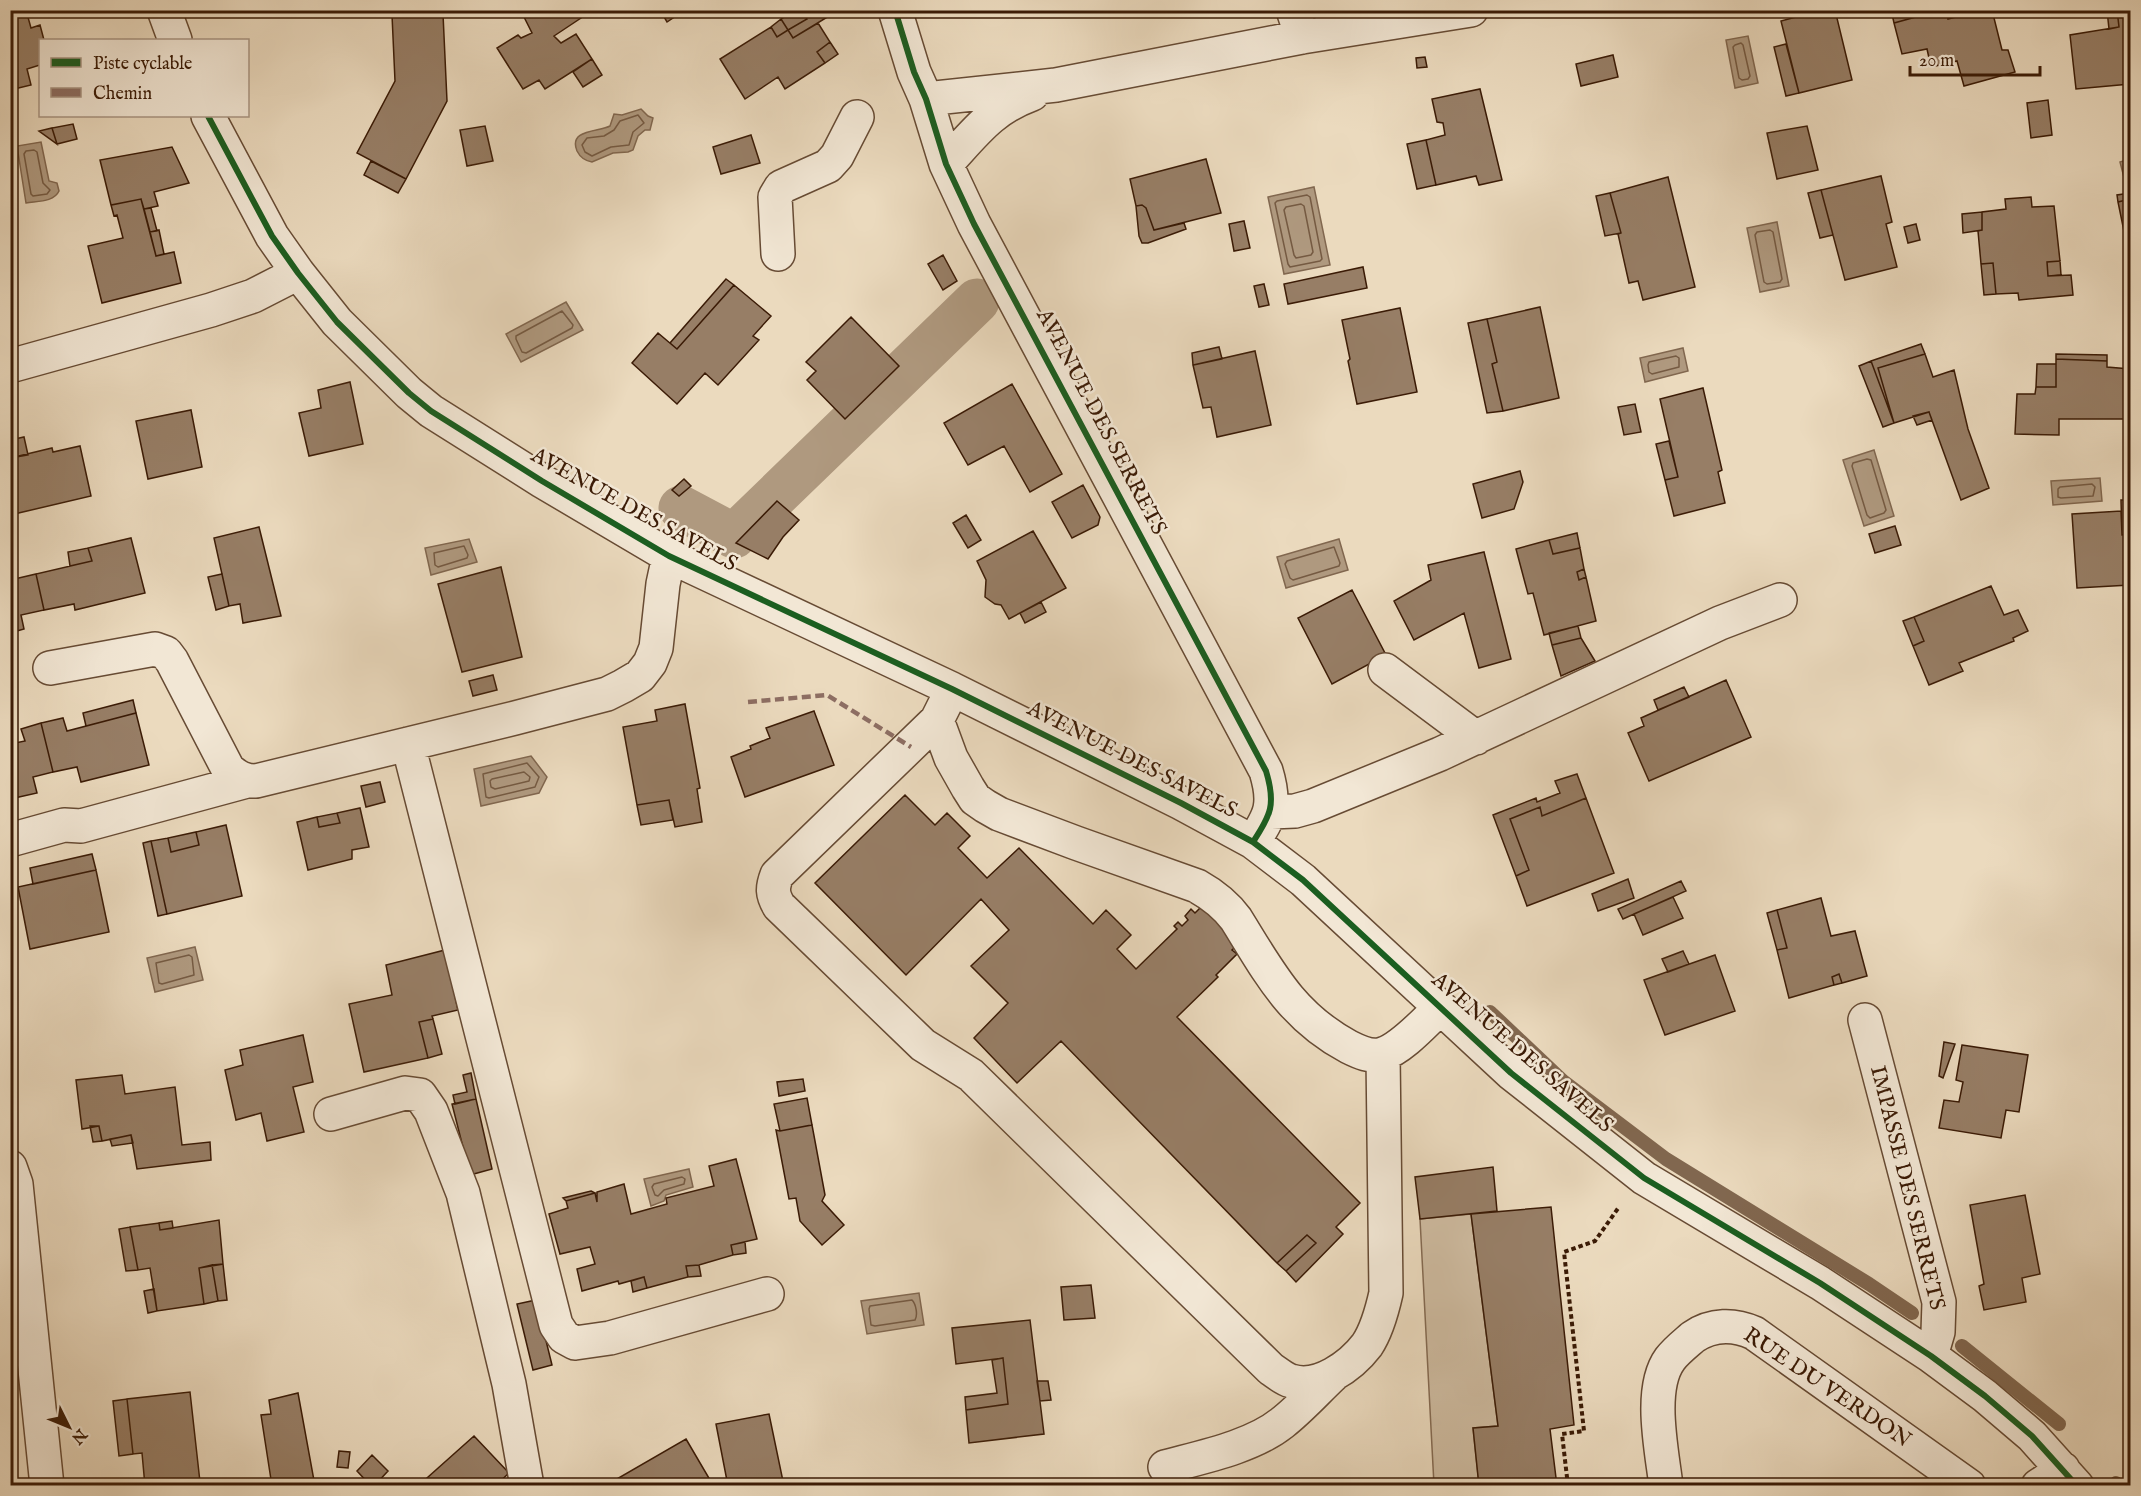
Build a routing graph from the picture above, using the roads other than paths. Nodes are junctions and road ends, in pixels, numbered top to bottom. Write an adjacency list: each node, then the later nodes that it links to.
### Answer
1 (164, 10): 5 (street)
2 (895, 10): 7 (street, AVENUE DES SERRETS)
3 (1471, 10): 4 (street)
4 (1298, 24): 6 (street)
5 (176, 39)
6 (1056, 85): 7 (street); 10 (street)
7 (926, 99): 10 (street, AVENUE DES SERRETS)
8 (209, 117): 12 (street, AVENUE DES SAVELS)
9 (857, 117): 11 (street)
10 (946, 164): 23 (street, AVENUE DES SERRETS)
11 (778, 254)
12 (298, 273): 13 (street); 14 (street, AVENUE DES SAVELS)
13 (10, 366)
14 (669, 556): 18 (street, AVENUE DES SAVELS); 21 (street, AVENUE DES SAVELS)
15 (1780, 600): 20 (street, AVENUE DES SAVELS)
16 (50, 668): 22 (street)
17 (1386, 670): 20 (street)
18 (952, 689): 19 (street); 25 (street, AVENUE DES SAVELS)
19 (937, 720): 28 (street); 33 (street)
20 (1476, 738): 23 (street, AVENUE DES SAVELS)
21 (408, 744): 22 (street, AVENUE DES SAVELS); 31 (street)
22 (247, 781): 24 (street, AVENUE DES SAVELS)
23 (1271, 812): 25 (street)
24 (10, 840)
25 (1253, 842): 26 (street, AVENUE DES SAVELS)
26 (1440, 1008): 28 (street); 32 (street, AVENUE DES SAVELS)
27 (1865, 1020): 32 (street, IMPASSE DES SERRETS)
28 (1383, 1055): 33 (street)
29 (331, 1114): 37 (street)
30 (10, 1167): 36 (street)
31 (767, 1294)
32 (1931, 1356): 35 (street, AVENUE DES SAVELS)
33 (1335, 1374): 34 (street)
34 (1165, 1467)
35 (2059, 1480)
36 (47, 1485)
37 (527, 1485)
38 (1666, 1485): 39 (street, RUE DU VERDON)
39 (1969, 1485)

